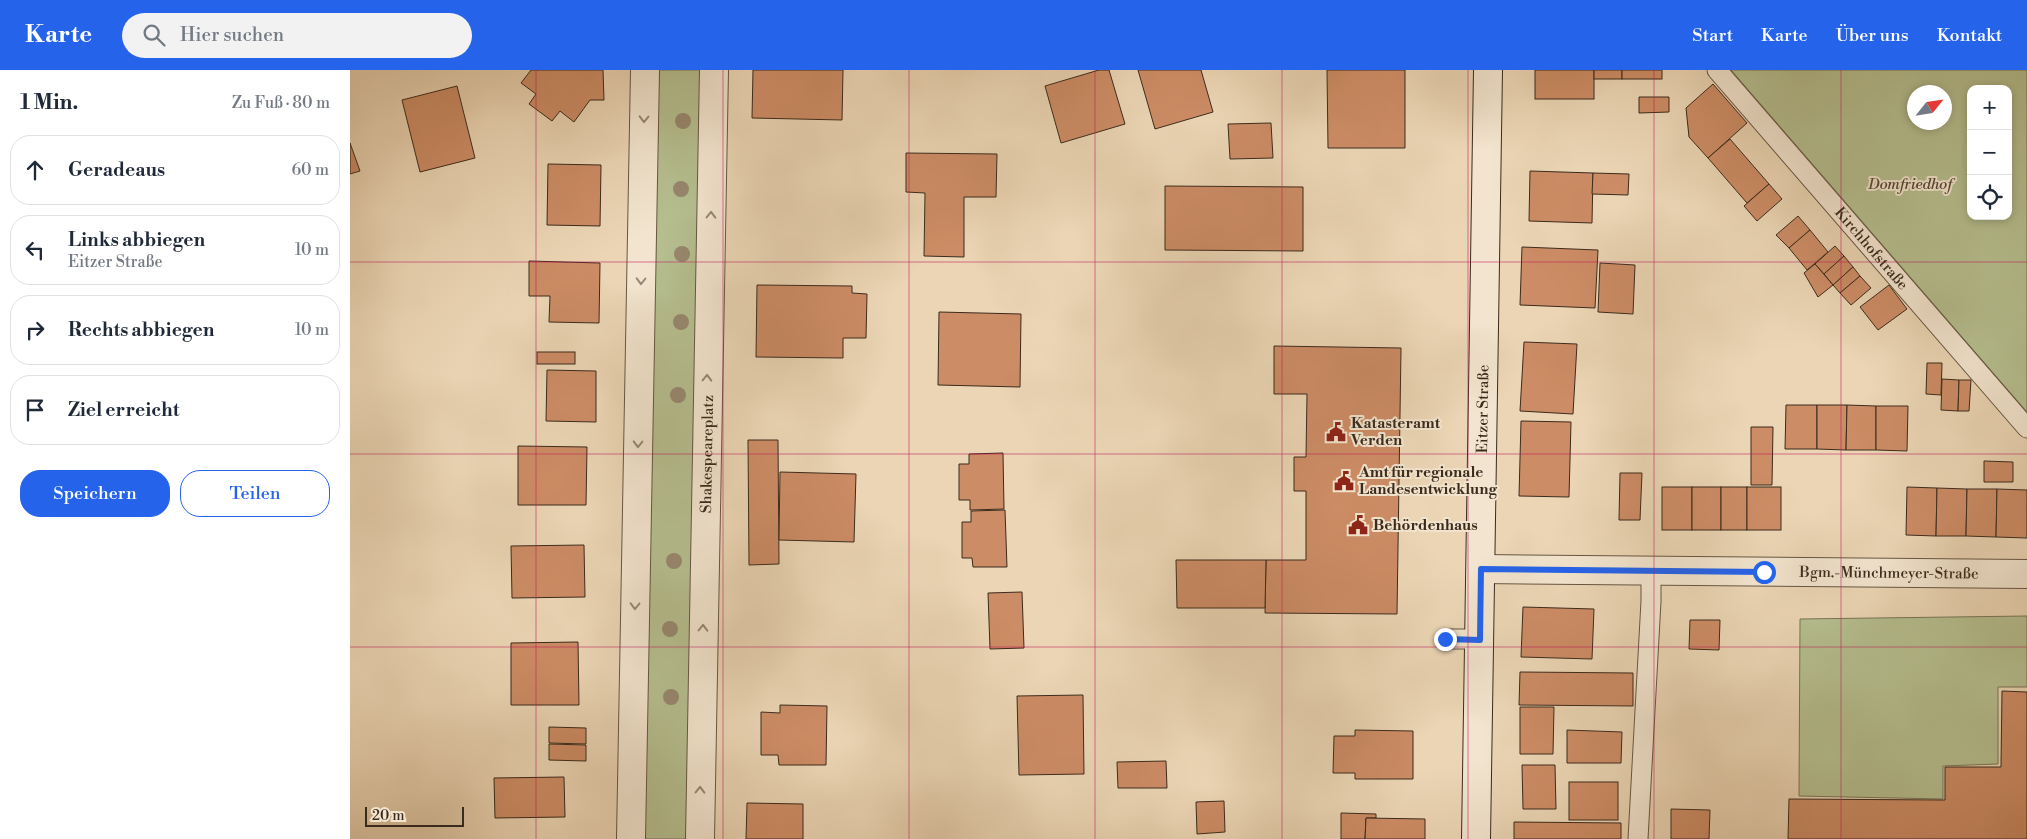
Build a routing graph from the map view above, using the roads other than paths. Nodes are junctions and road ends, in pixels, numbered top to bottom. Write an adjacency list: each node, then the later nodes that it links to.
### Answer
1 (645, 70): 11 (street, one-way to 11)
2 (714, 70): 12 (street, Shakespeareplatz, one-way to 2)
3 (1488, 70): 6 (street, Eitzer Straße)
4 (1717, 70): 5 (lane, Kirchhofstraße)
5 (2027, 428)
6 (1481, 569): 7 (street, Bgm.-Münchmeyer-Straße); 10 (street, Eitzer Straße)
7 (1651, 571): 8 (street, Bgm.-Münchmeyer-Straße); 14 (lane)
8 (2027, 574)
9 (1445, 639): 10 (lane)
10 (1480, 640): 13 (street, Eitzer Straße)
11 (631, 839)
12 (700, 839)
13 (1476, 839)
14 (1638, 839)

